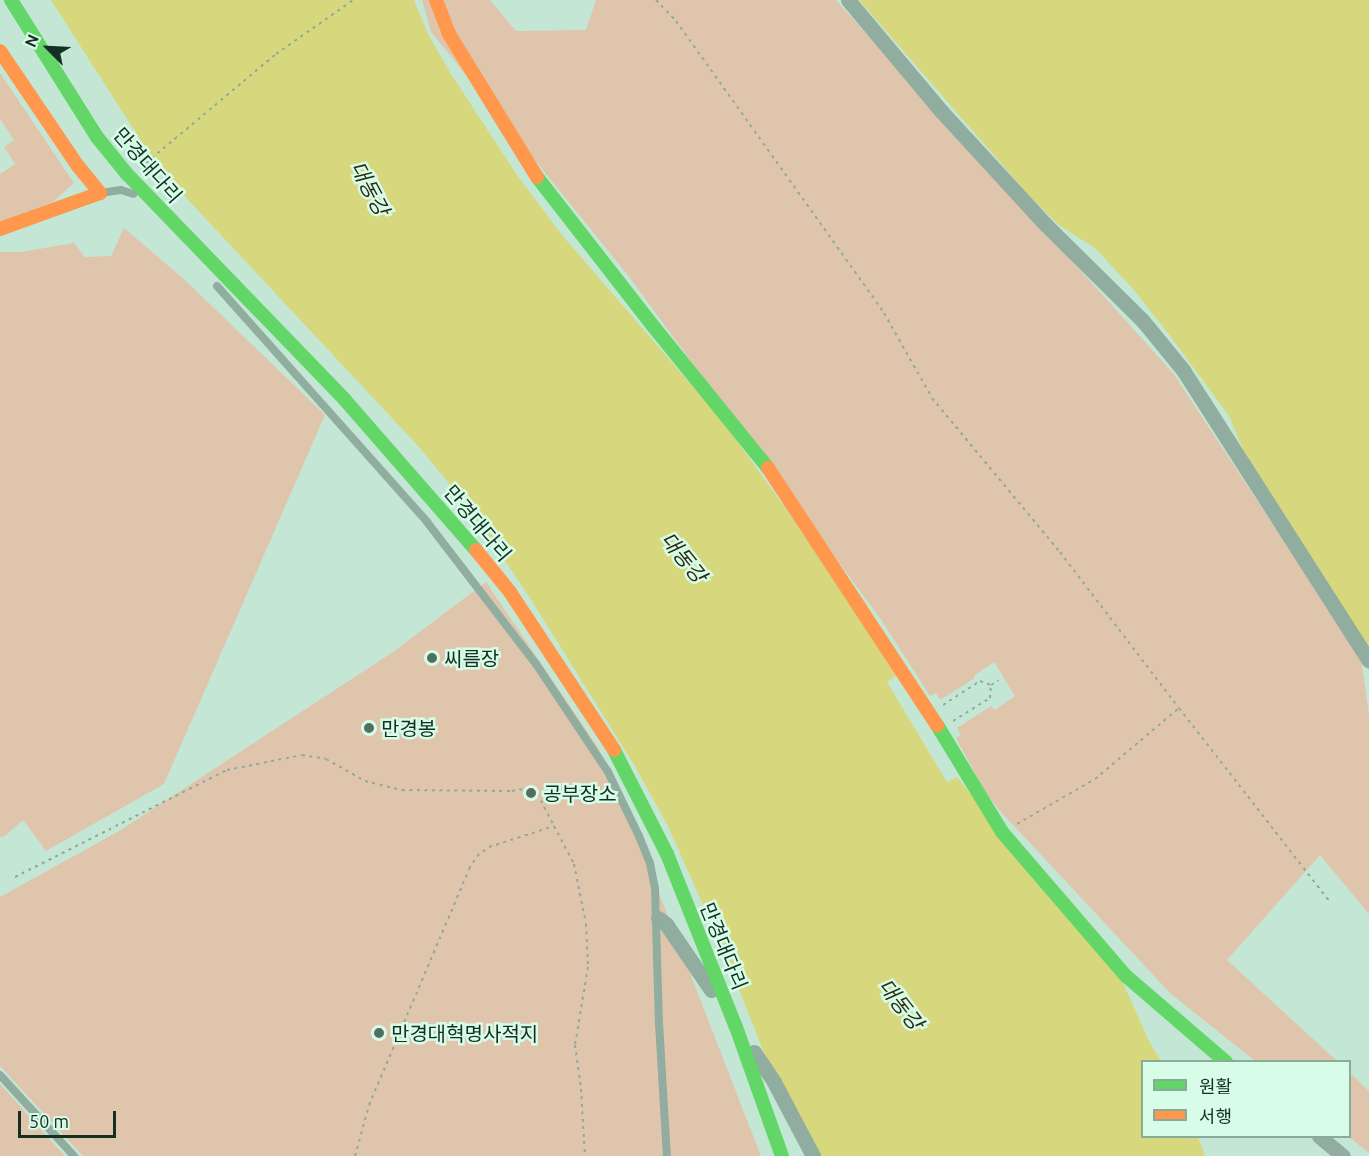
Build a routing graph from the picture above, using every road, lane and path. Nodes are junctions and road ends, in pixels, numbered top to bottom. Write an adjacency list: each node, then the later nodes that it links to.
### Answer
1 (12, 0): 30 (main road, 만경대다리, bridge)
2 (353, 0): 7 (path)
3 (436, 0): 19 (main road)
4 (656, 0): 16 (path)
5 (848, 0): 12 (street)
6 (0, 51): 8 (main road)
7 (146, 163)
8 (100, 193): 9 (main road); 10 (lane)
9 (0, 229)
10 (175, 237)
11 (210, 279): 22 (lane)
12 (1369, 661)
13 (999, 680): 14 (path)
14 (991, 685): 15 (path); 17 (path)
15 (943, 704)
16 (1179, 708): 19 (path); 21 (path)
17 (953, 721)
18 (554, 826): 20 (path); 27 (path); 28 (path)
19 (1002, 832): 23 (main road)
20 (15, 877)
21 (1329, 901)
22 (658, 918): 29 (lane); 31 (street)
23 (1224, 1060)
24 (0, 1075): 26 (lane)
25 (1320, 1138): 32 (street)
26 (74, 1156)
27 (355, 1156)
28 (585, 1156)
29 (667, 1156)
30 (782, 1156)
31 (813, 1156)
32 (1343, 1156)

